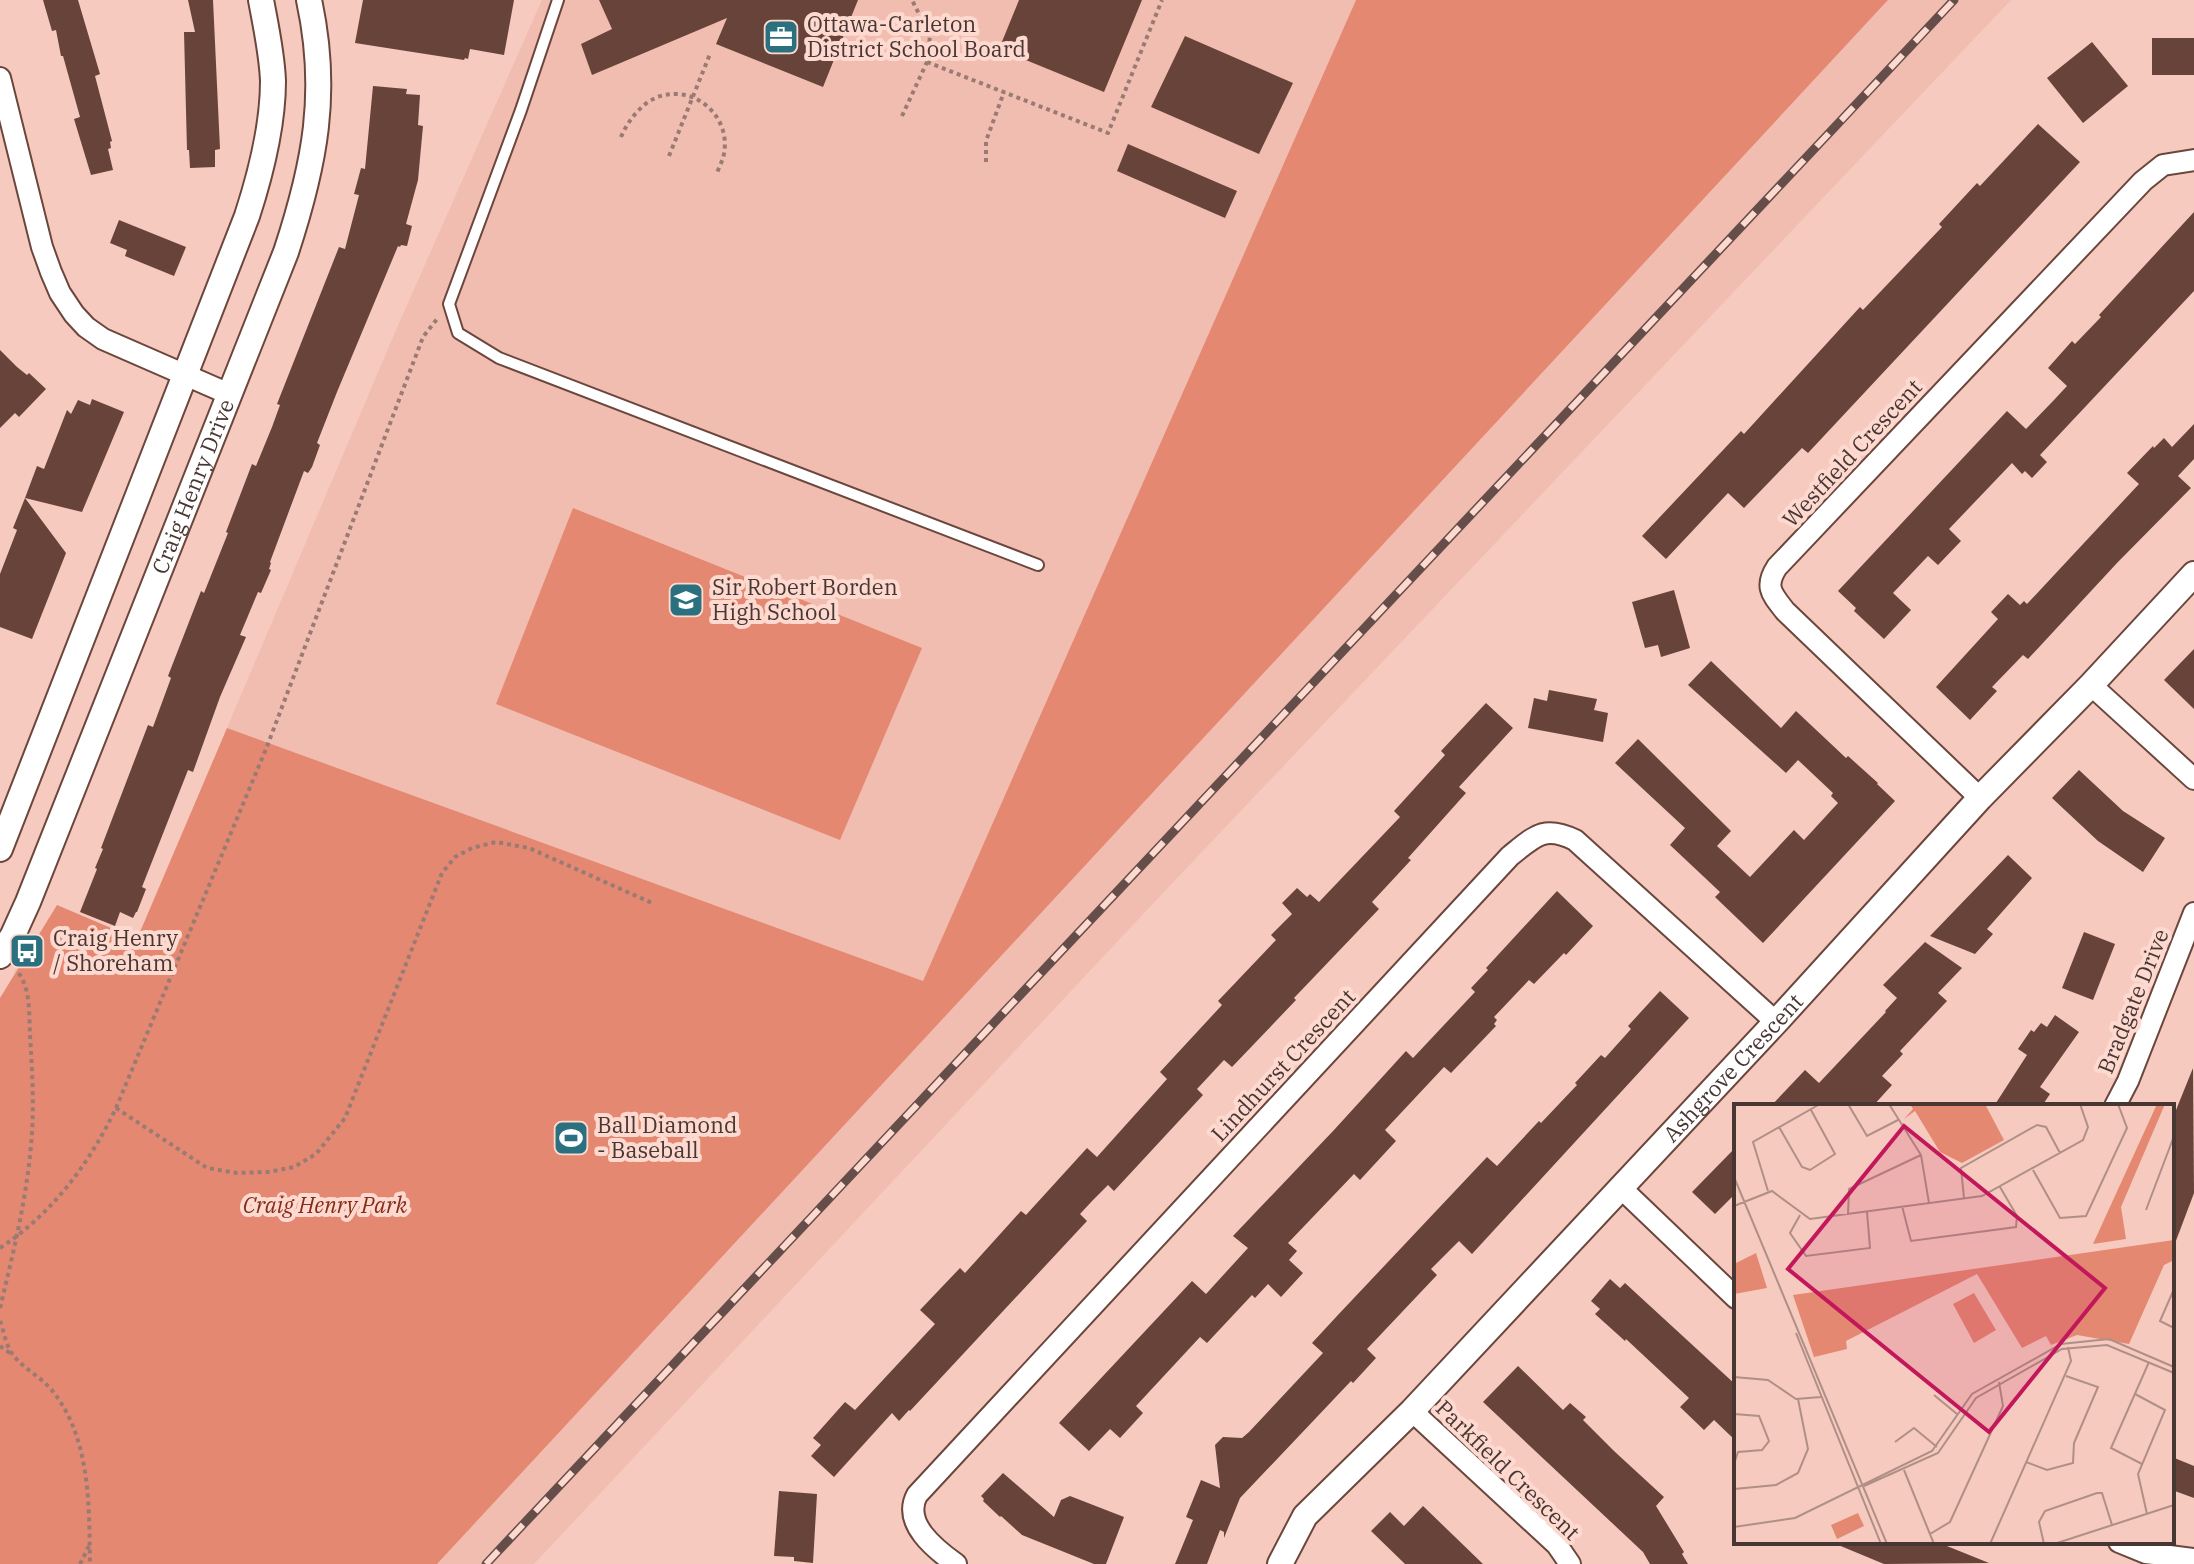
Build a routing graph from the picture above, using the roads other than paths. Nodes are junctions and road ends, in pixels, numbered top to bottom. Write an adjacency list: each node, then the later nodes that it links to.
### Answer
1 (261, 0): 6 (street)
2 (309, 0): 7 (street, Craig Henry Drive)
3 (558, 0): 8 (lane)
4 (0, 78): 6 (street)
5 (2194, 160): 12 (street, Westfield Crescent)
6 (186, 375): 7 (street); 13 (street)
7 (229, 394): 15 (street, Craig Henry Drive)
8 (1038, 565)
9 (2194, 574): 10 (street, Ashgrove Crescent)
10 (2091, 685): 11 (street); 12 (street, Ashgrove Crescent)
11 (2194, 779)
12 (1980, 798): 16 (street, Ashgrove Crescent)
13 (0, 849)
14 (2194, 913): 17 (street, Bradgate Drive)
15 (7, 962)
16 (1776, 1022): 18 (street, Ashgrove Crescent); 23 (street, Lindhurst Crescent)
17 (2116, 1104)
18 (1621, 1188): 19 (street); 20 (street, Ashgrove Crescent)
19 (1734, 1296)
20 (1412, 1411): 24 (street, Ashgrove Crescent); 25 (street, Parkfield Crescent)
21 (2124, 1544): 22 (street)
22 (2194, 1559)
23 (956, 1564)
24 (1280, 1564)
25 (1570, 1564)

